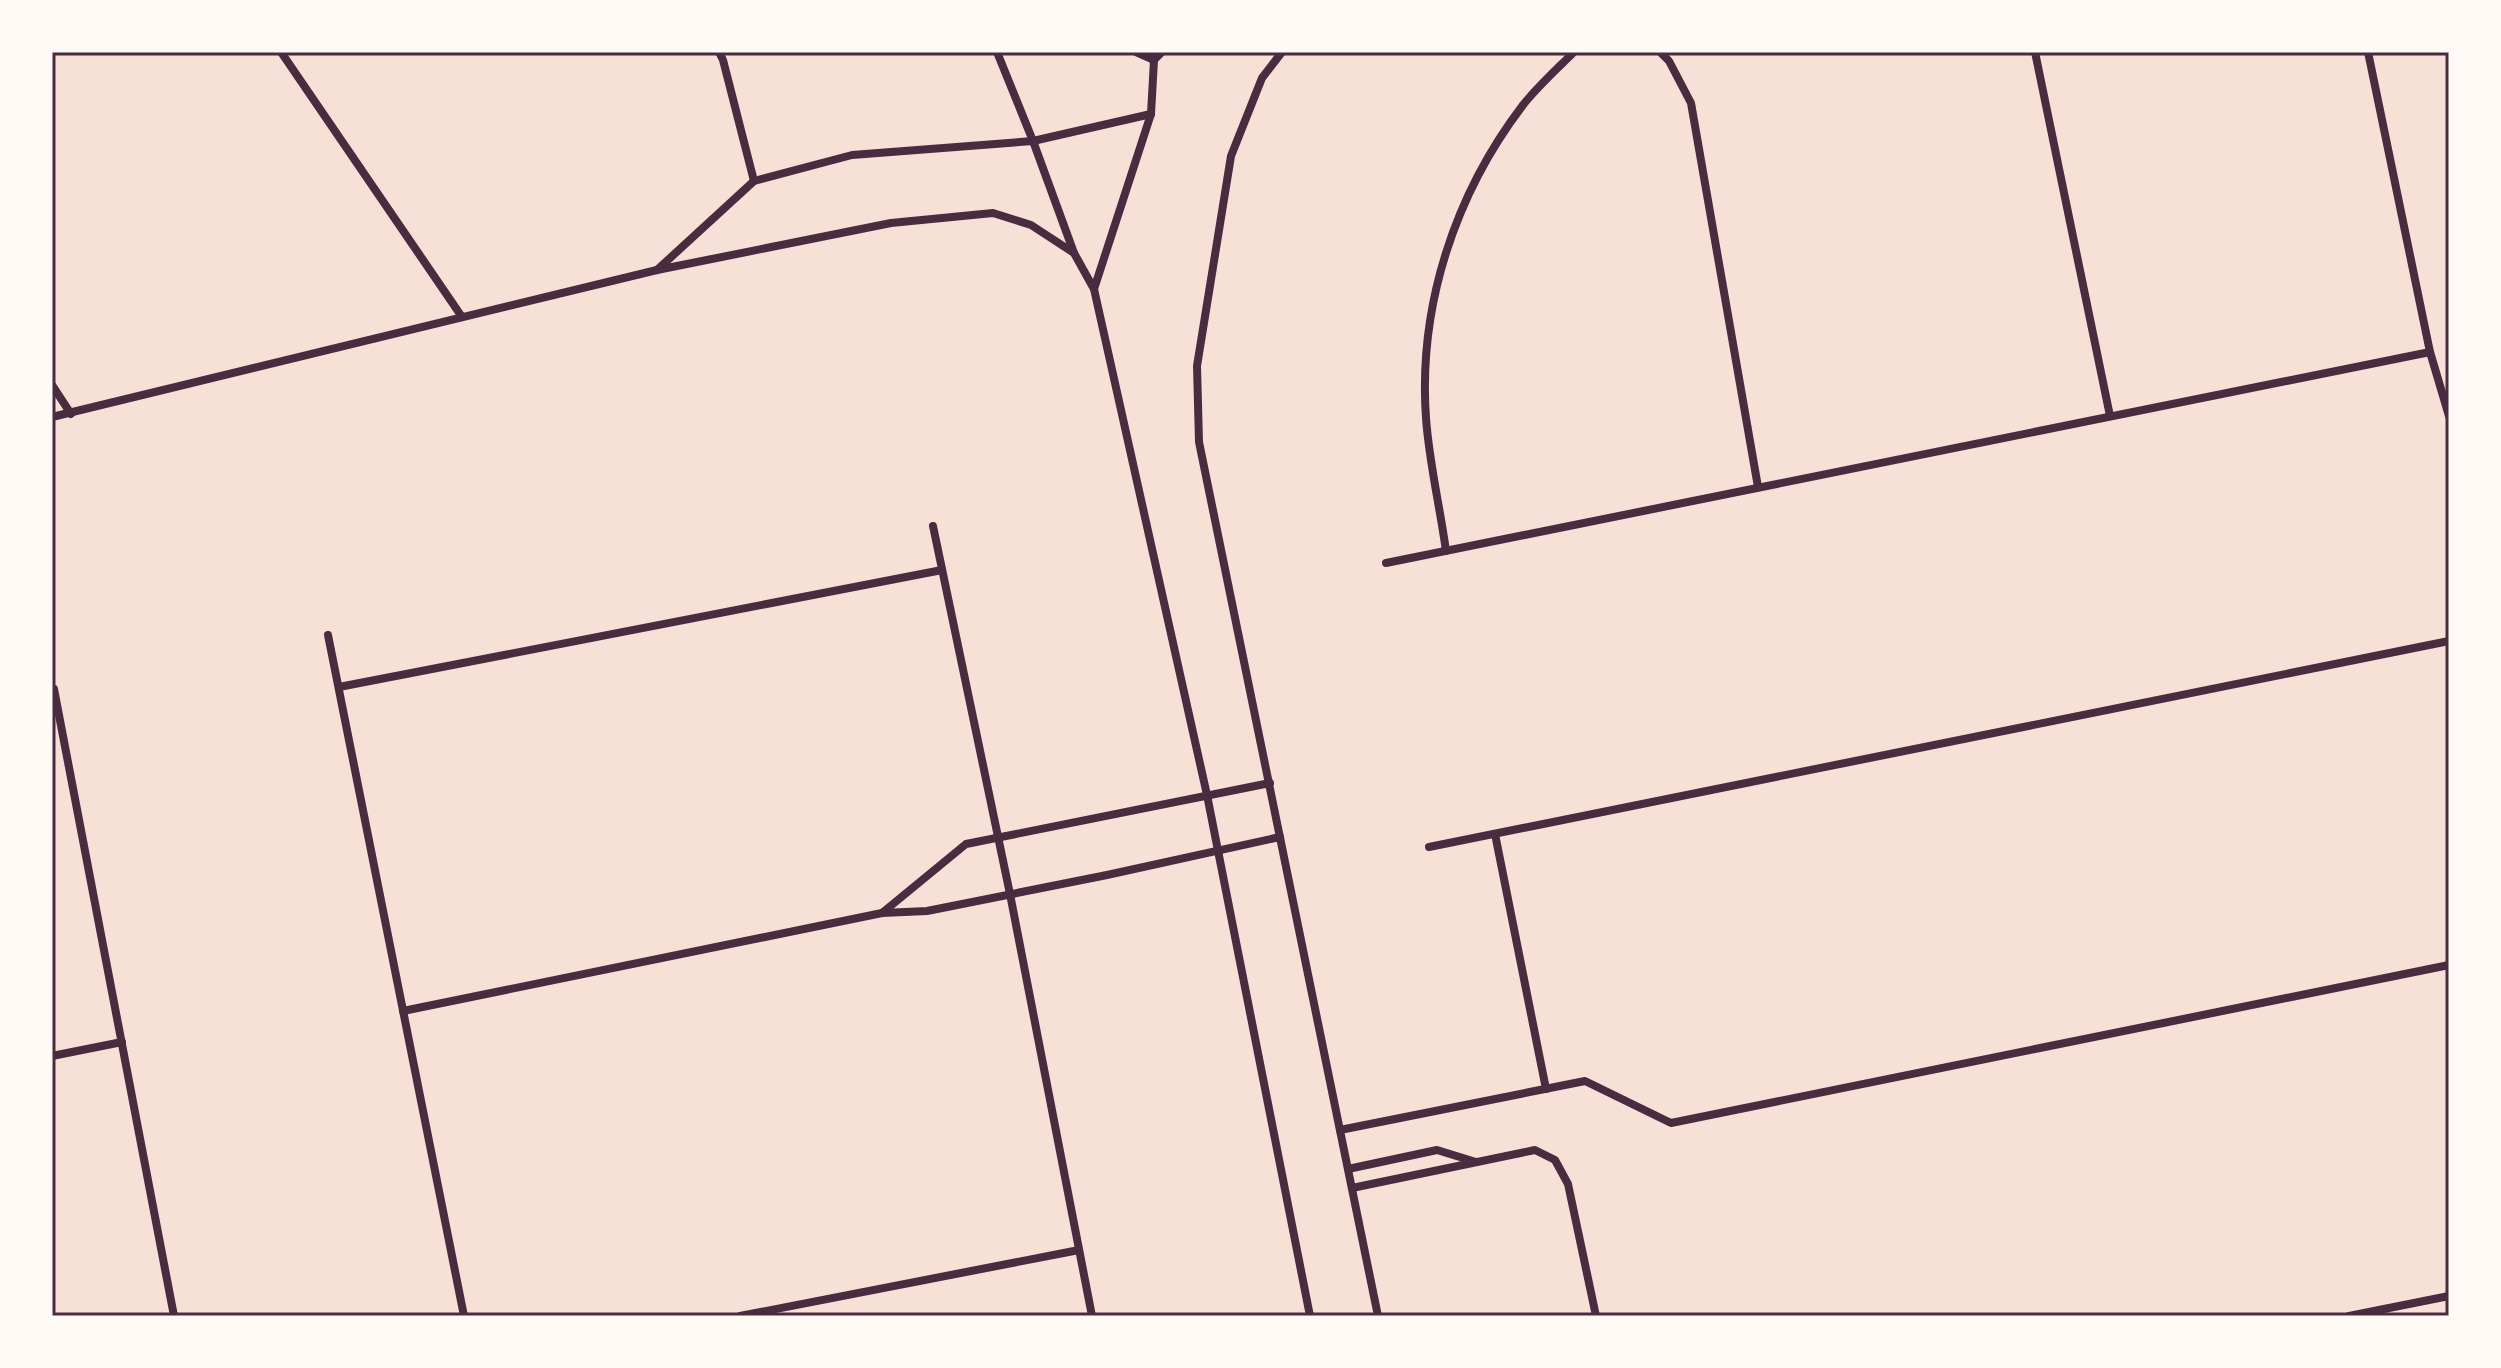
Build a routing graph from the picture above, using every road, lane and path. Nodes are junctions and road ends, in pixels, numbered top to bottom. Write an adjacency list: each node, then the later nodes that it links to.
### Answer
1 (281, 52): 18 (street)
2 (719, 52): 14 (street)
3 (997, 52): 13 (street)
4 (1136, 52): 11 (street)
5 (1162, 52): 11 (street)
6 (1282, 52): 36 (street)
7 (1574, 52): 27 (street)
8 (1660, 52): 25 (street)
9 (2035, 52): 22 (street)
10 (2368, 52): 19 (street)
11 (1154, 60): 12 (street)
12 (1151, 114): 13 (street); 17 (street)
13 (1033, 141): 14 (street); 15 (street)
14 (754, 181): 16 (street)
15 (1074, 253): 16 (street); 17 (street)
16 (657, 270): 18 (street)
17 (1094, 289): 37 (street)
18 (462, 317): 21 (street)
19 (2430, 352): 22 (street); 23 (street)
20 (52, 385): 21 (street)
21 (71, 414): 24 (street)
22 (2110, 416): 25 (street)
23 (2449, 416)
24 (52, 417)
25 (1758, 487): 27 (street)
26 (933, 526): 29 (street)
27 (1446, 551): 28 (street)
28 (1386, 563)
29 (942, 570): 32 (street); 40 (street)
30 (328, 635): 32 (street)
31 (2449, 641): 38 (street)
32 (339, 687): 46 (street)
33 (54, 689): 34 (street)
34 (64, 740): 35 (street); 47 (street)
35 (52, 743)
36 (1270, 783): 37 (street); 39 (street)
37 (1207, 795): 40 (street); 42 (street)
38 (1495, 834): 41 (street); 49 (street)
39 (1280, 837): 42 (street); 50 (street)
40 (997, 838): 43 (street); 44 (street)
41 (1429, 847)
42 (1218, 850): 43 (street); 60 (street)
43 (1010, 894): 44 (street); 54 (street)
44 (882, 913): 46 (street)
45 (2449, 965): 49 (street)
46 (403, 1011): 57 (street)
47 (122, 1042): 48 (street); 56 (street)
48 (52, 1056)
49 (1546, 1089): 50 (street)
50 (1340, 1130): 52 (street)
51 (1476, 1162): 52 (street); 53 (street); 62 (street)
52 (1348, 1169): 53 (street)
53 (1352, 1188): 61 (street)
54 (1079, 1250): 58 (street); 59 (street)
55 (2449, 1296): 63 (street)
56 (174, 1316)
57 (464, 1316)
58 (740, 1316)
59 (1092, 1316)
60 (1310, 1316)
61 (1378, 1316)
62 (1596, 1316)
63 (2349, 1316)

